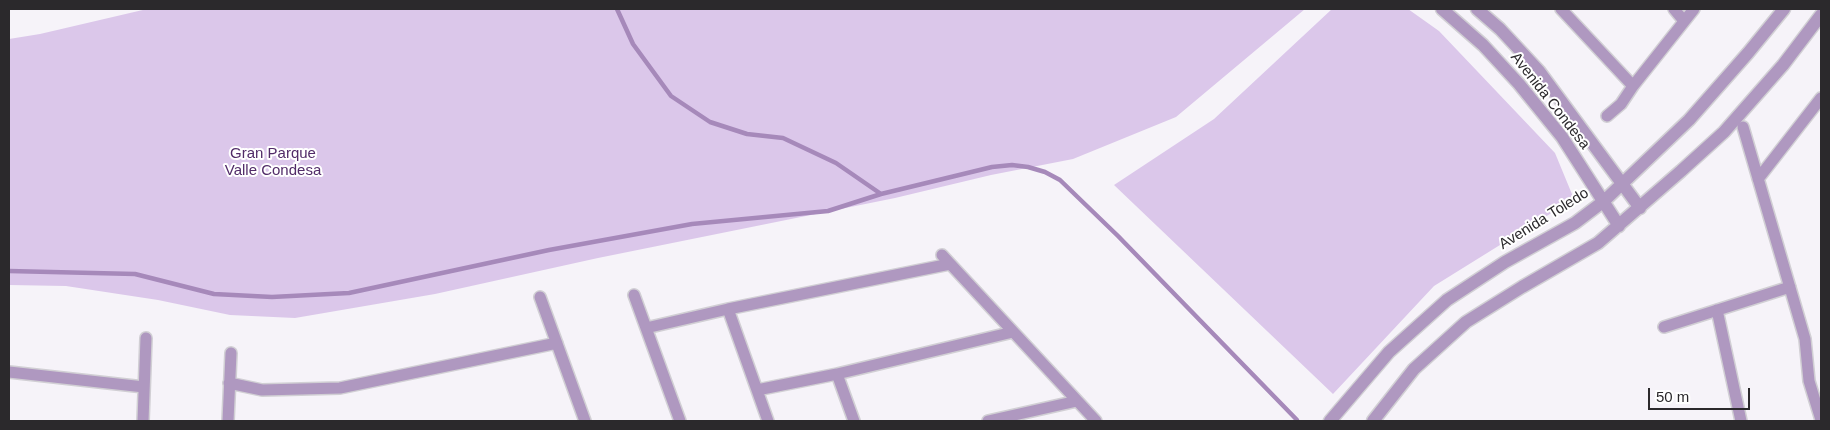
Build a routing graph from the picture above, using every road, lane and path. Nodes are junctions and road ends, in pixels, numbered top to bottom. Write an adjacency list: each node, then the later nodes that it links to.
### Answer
1 (1442, 9): 16 (street, Avenida Condesa)
2 (1477, 9): 15 (street, Avenida Condesa)
3 (1561, 9): 9 (street)
4 (1674, 9): 8 (street)
5 (1694, 9): 8 (street)
6 (1784, 9): 15 (street, Avenida Toledo)
7 (1821, 15): 17 (street)
8 (1684, 21): 9 (street)
9 (1633, 86): 12 (street)
10 (1819, 100): 11 (street); 14 (street)
11 (1821, 114)
12 (1607, 116)
13 (1743, 127): 14 (street)
14 (1758, 180): 19 (street)
15 (1623, 183): 16 (street, Avenida Toledo); 17 (street, Avenida Condesa)
16 (1604, 201): 18 (street, Avenida Condesa); 46 (street, Avenida Toledo)
17 (1640, 208): 18 (street)
18 (1619, 226): 47 (street)
19 (1790, 287): 23 (street); 35 (street)
20 (634, 296): 25 (street)
21 (540, 297): 28 (street)
22 (728, 309): 25 (street); 26 (street); 34 (street)
23 (1717, 310): 24 (street); 48 (street)
24 (1664, 326)
25 (646, 328): 41 (street)
26 (1013, 332): 31 (street); 36 (street)
27 (146, 338): 33 (street)
28 (557, 343): 32 (street); 40 (street)
29 (231, 353): 32 (street)
30 (9, 372): 33 (street)
31 (837, 374): 34 (street); 43 (street)
32 (229, 383): 39 (street)
33 (144, 387): 38 (street)
34 (757, 390): 42 (street)
35 (1818, 396): 37 (street)
36 (1077, 401): 44 (street); 45 (street)
37 (1821, 420)
38 (143, 421)
39 (228, 421)
40 (585, 421)
41 (680, 421)
42 (768, 421)
43 (854, 421)
44 (988, 421)
45 (1096, 421)
46 (1330, 421)
47 (1373, 421)
48 (1741, 421)

